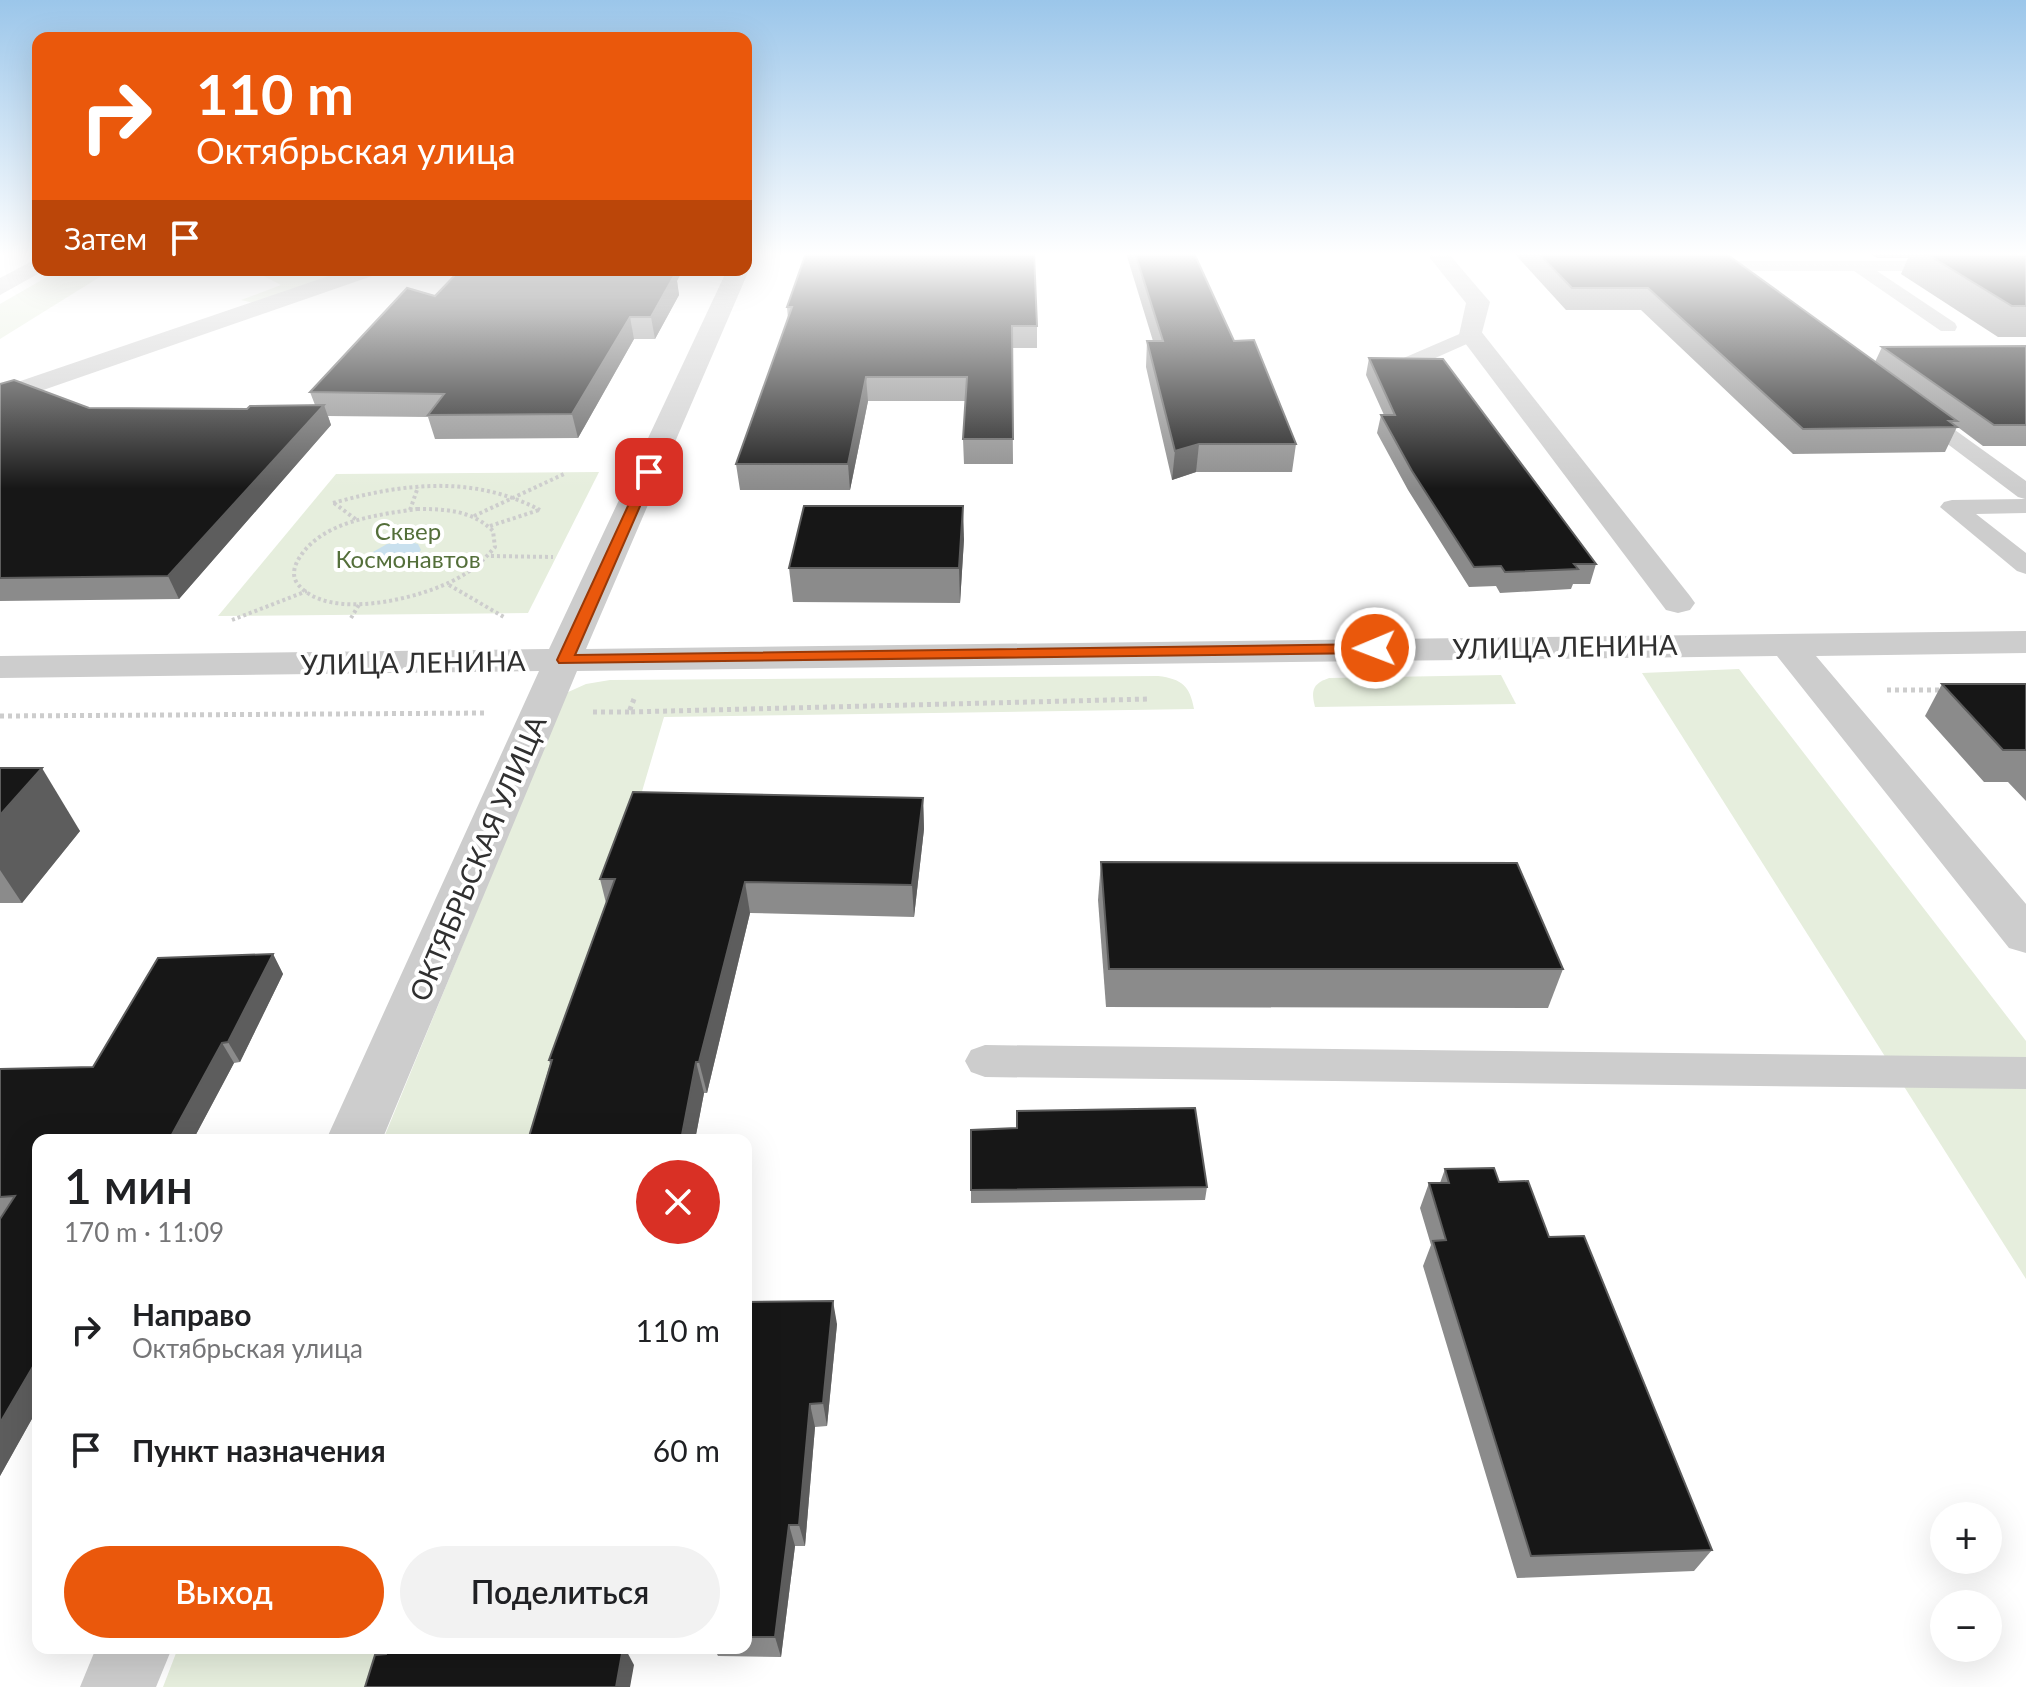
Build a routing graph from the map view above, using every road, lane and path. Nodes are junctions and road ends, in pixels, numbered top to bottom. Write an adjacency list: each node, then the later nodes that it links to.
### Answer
1 (189, 332): 6 (street)
2 (711, 332): 29 (street, ОКТЯБРЬСКАЯ УЛИЦА)
3 (1472, 332): 4 (street)
4 (1471, 335): 5 (lane); 23 (street)
5 (1399, 367)
6 (0, 397)
7 (1899, 398): 10 (lane)
8 (564, 474): 11 (path)
9 (418, 487): 11 (path); 13 (path); 15 (path)
10 (2026, 492)
11 (516, 497): 14 (path); 16 (path)
12 (2026, 506): 19 (lane)
13 (410, 510): 14 (path); 15 (path)
14 (473, 516): 16 (path)
15 (358, 521): 21 (path)
16 (490, 526): 17 (path)
17 (490, 556): 18 (path); 20 (path)
18 (553, 557)
19 (2026, 566)
20 (448, 585): 22 (path); 24 (path)
21 (307, 591): 22 (path); 26 (path)
22 (361, 602): 25 (path)
23 (1678, 603)
24 (504, 617)
25 (351, 618)
26 (232, 620)
27 (2026, 642): 28 (street, УЛИЦА ЛЕНИНА)
28 (1786, 643): 29 (street, УЛИЦА ЛЕНИНА); 34 (street)
29 (565, 660): 30 (street, УЛИЦА ЛЕНИНА); 32 (street, ОКТЯБРЬСКАЯ УЛИЦА)
30 (0, 667)
31 (629, 712): 32 (path)
32 (539, 713): 33 (path); 37 (street, ОКТЯБРЬСКАЯ УЛИЦА)
33 (0, 716)
34 (2026, 936)
35 (985, 1061): 36 (lane)
36 (2026, 1073)
37 (357, 1134)
38 (132, 1654): 39 (street)
39 (118, 1687)

